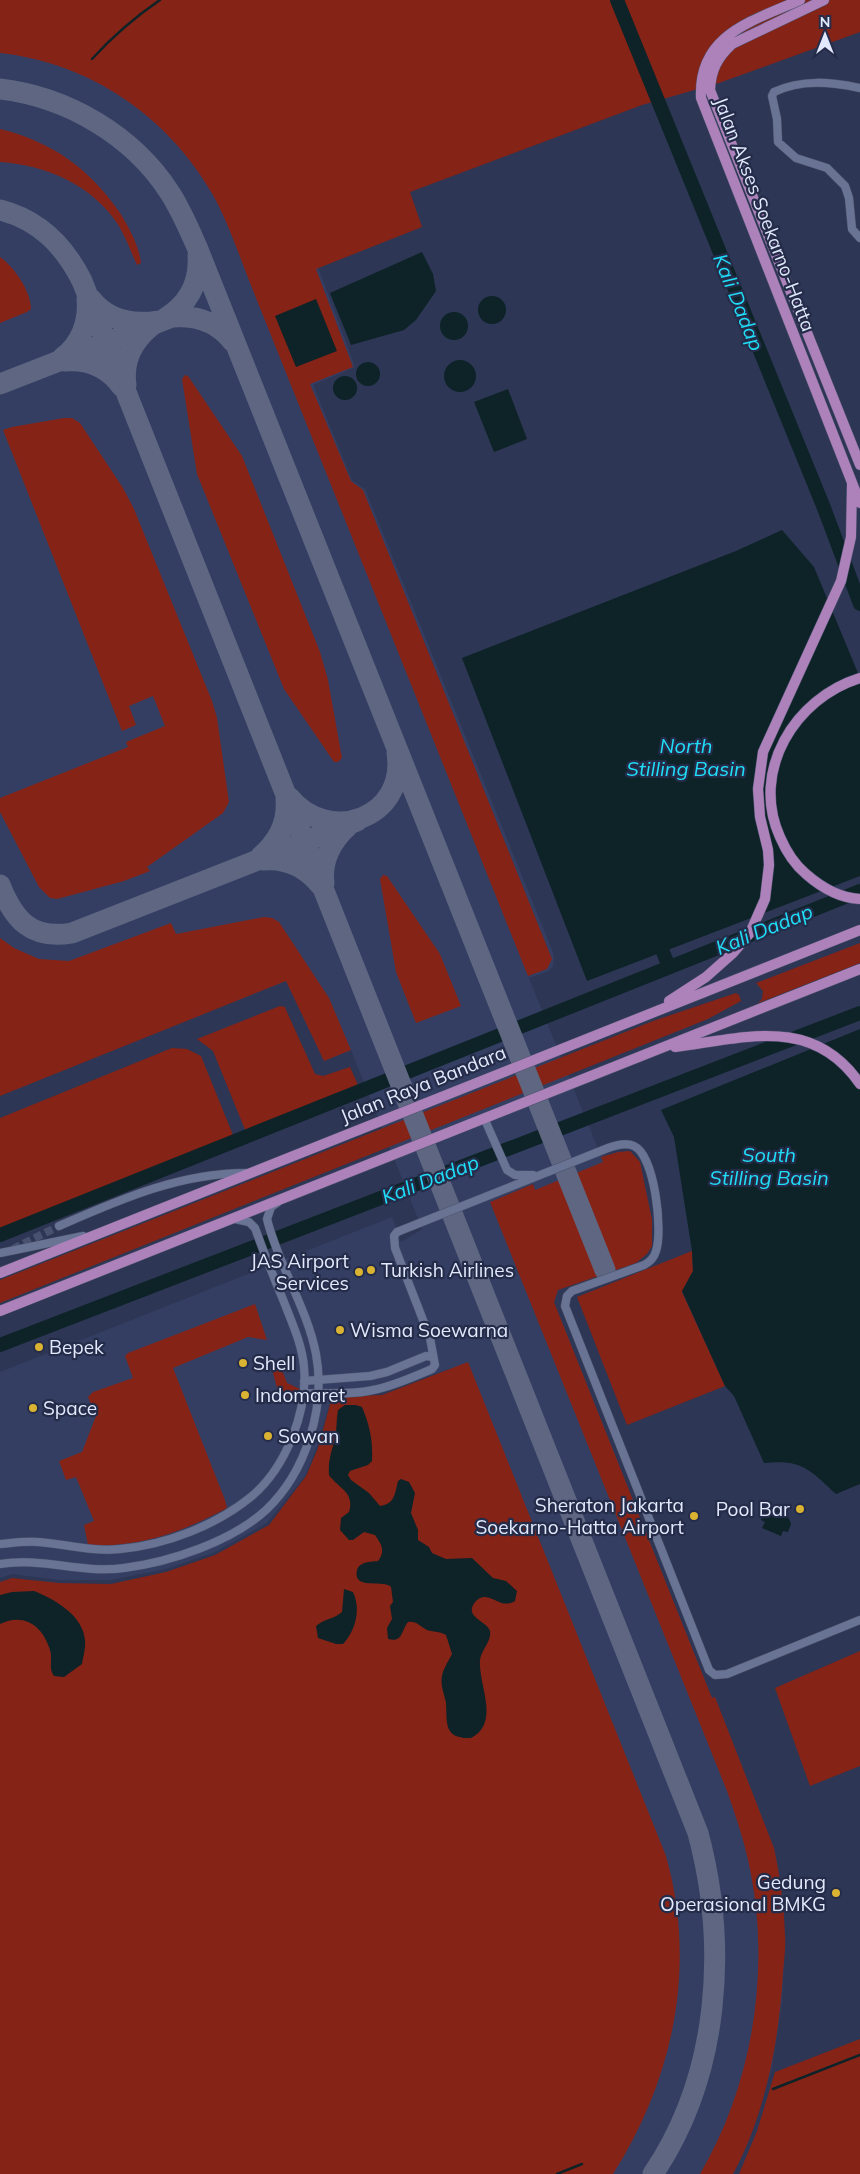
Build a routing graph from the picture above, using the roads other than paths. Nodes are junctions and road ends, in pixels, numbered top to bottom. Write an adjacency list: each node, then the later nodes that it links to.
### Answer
1 (800, 0): 6 (main road, Jalan Akses Soekarno-Hatta)
2 (824, 0): 5 (main road, Jalan Akses Soekarno-Hatta)
3 (860, 88): 4 (street)
4 (860, 238)
5 (860, 465)
6 (852, 484): 7 (main road, Jalan Akses Soekarno-Hatta); 12 (main road)
7 (860, 503)
8 (860, 678): 9 (main road)
9 (860, 900)
10 (860, 930): 12 (main road, Jalan Raya Bandara)
11 (860, 969): 13 (main road)
12 (644, 1015): 16 (main road, Jalan Raya Bandara)
13 (659, 1049): 14 (main road); 15 (main road)
14 (860, 1084)
15 (485, 1120): 17 (street); 18 (main road)
16 (250, 1173): 20 (street); 21 (main road, Jalan Raya Bandara)
17 (541, 1174): 25 (street); 32 (street)
18 (277, 1203): 19 (main road); 26 (street)
19 (235, 1219): 24 (main road); 27 (street)
20 (60, 1226)
21 (104, 1231): 22 (street); 23 (main road, Jalan Raya Bandara)
22 (0, 1251)
23 (0, 1273)
24 (0, 1311)
25 (433, 1357): 26 (street); 29 (street)
26 (318, 1380): 27 (street); 29 (street)
27 (304, 1381): 28 (street)
28 (304, 1393): 29 (street); 30 (street)
29 (318, 1393): 31 (street)
30 (0, 1544)
31 (0, 1564)
32 (860, 1620)

